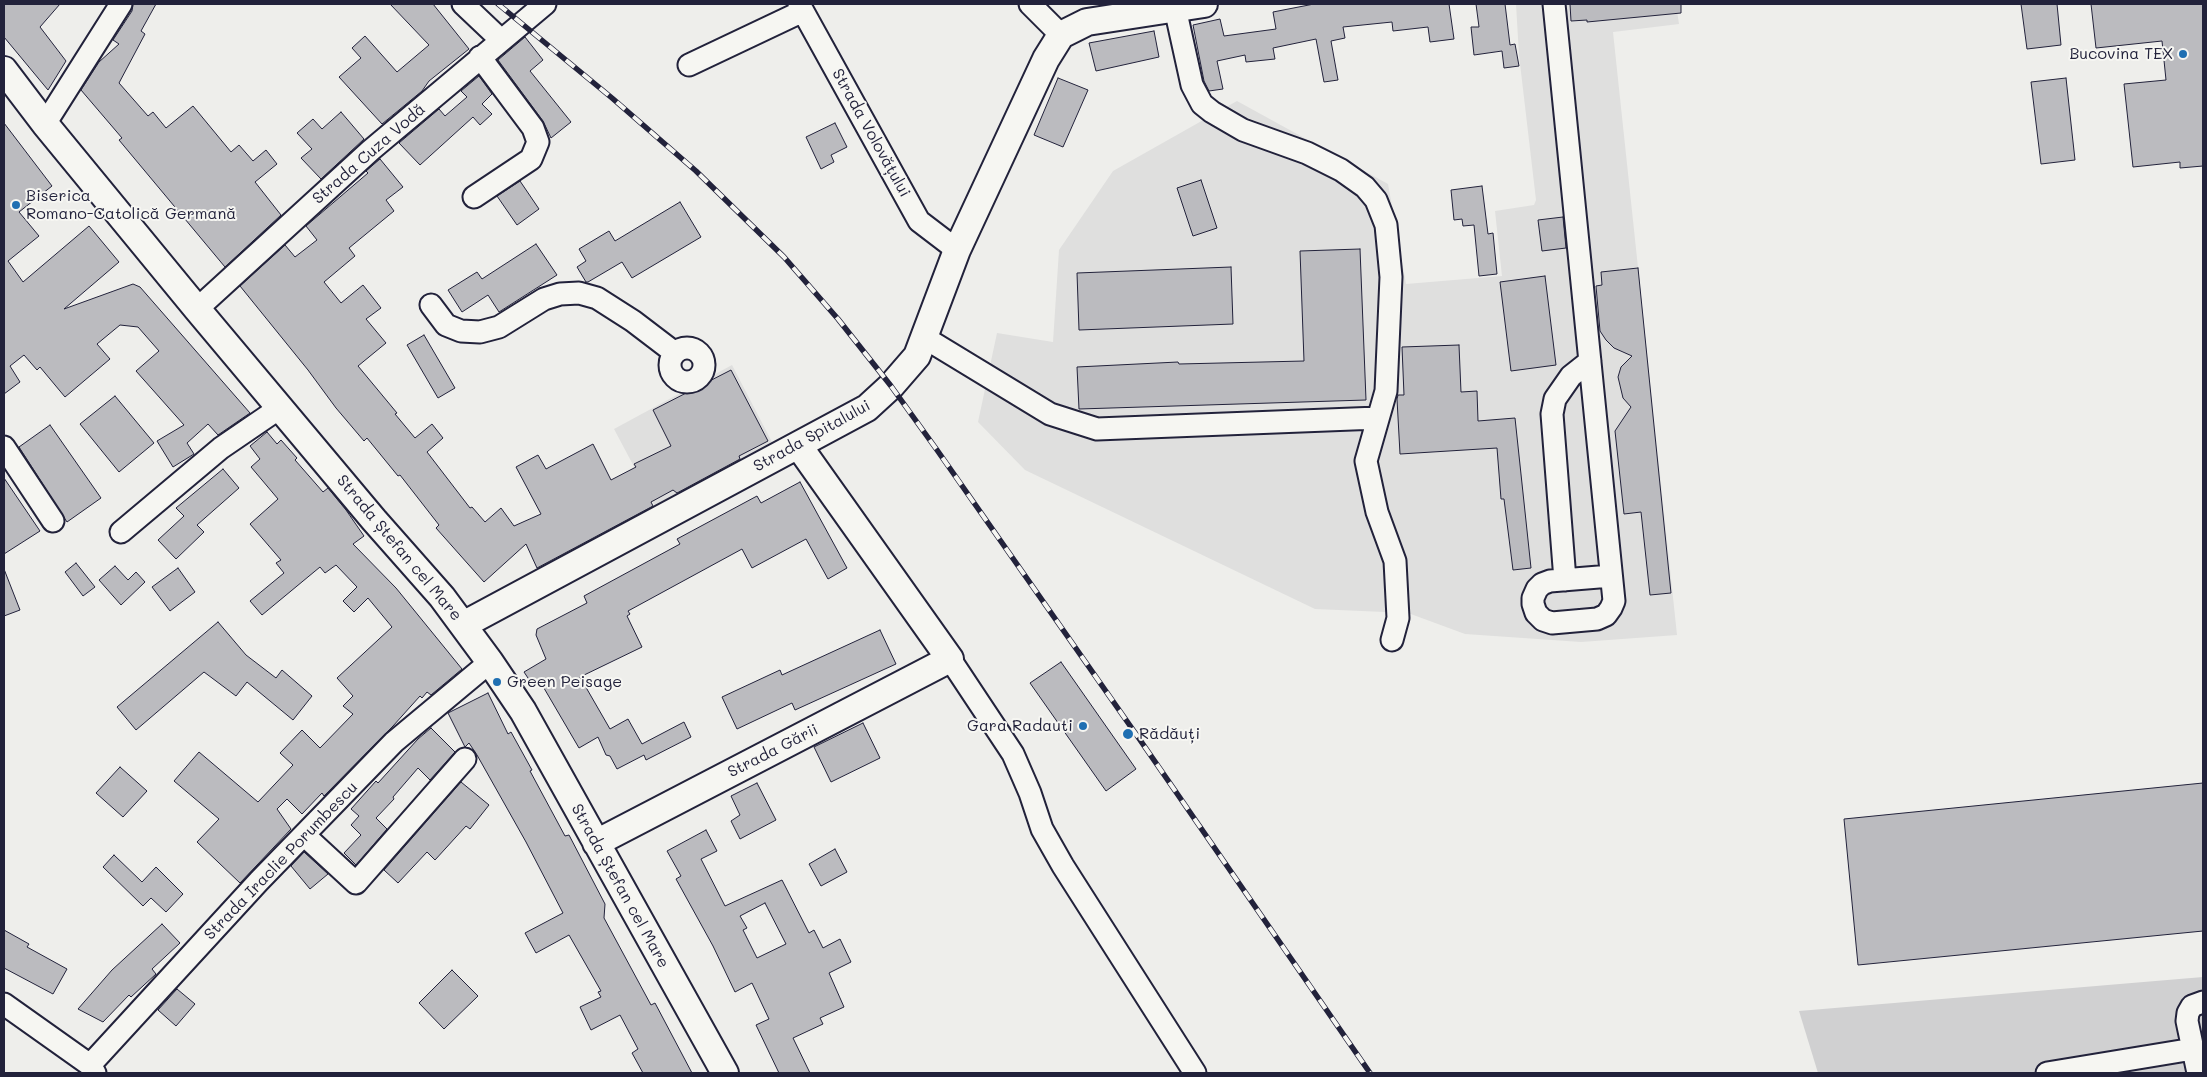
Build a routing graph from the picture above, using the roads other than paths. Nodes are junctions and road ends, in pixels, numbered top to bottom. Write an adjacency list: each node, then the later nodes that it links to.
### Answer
1 (122, 4): 14 (street)
2 (464, 4): 10 (street)
3 (544, 4): 10 (street, Strada Cuza Vodă)
4 (1030, 4): 9 (street)
5 (1204, 4): 8 (main road)
6 (1554, 4): 21 (street)
7 (801, 8): 12 (street); 16 (street, Strada Volovățului)
8 (1175, 8): 9 (main road); 23 (street)
9 (1061, 35): 16 (main road, Strada Spitalului)
10 (501, 40): 11 (street, Strada Cuza Vodă)
11 (480, 57): 15 (street); 18 (street, Strada Cuza Vodă)
12 (689, 64)
13 (5, 75): 14 (main road, Strada Ștefan cel Mare)
14 (45, 124): 18 (main road, Strada Ștefan cel Mare)
15 (474, 197)
16 (957, 250): 19 (main road, Strada Spitalului)
17 (430, 305): 20 (street)
18 (197, 309): 22 (main road, Strada Ștefan cel Mare)
19 (924, 338): 23 (street); 24 (main road, Strada Spitalului)
20 (675, 353)
21 (1590, 361): 28 (street); 29 (street)
22 (281, 408): 27 (street); 30 (main road, Strada Ștefan cel Mare)
23 (1378, 418): 31 (street)
24 (798, 445): 30 (main road, Strada Spitalului); 32 (main road)
25 (4, 447): 26 (street)
26 (53, 521)
27 (121, 532)
28 (1611, 576): 29 (street); 29 (street)
29 (1565, 580)
30 (463, 625): 33 (main road, Strada Ștefan cel Mare)
31 (1392, 640)
32 (950, 659): 36 (main road, Strada Gării); 42 (street)
33 (490, 662): 35 (street, Strada Iraclie Porumbescu); 36 (main road, Strada Ștefan cel Mare)
34 (465, 759): 35 (street)
35 (304, 834): 40 (street, Strada Iraclie Porumbescu)
36 (596, 843): 41 (main road, Strada Ștefan cel Mare)
37 (2203, 1002): 39 (street)
38 (4, 1004): 40 (street)
39 (2193, 1049): 43 (street); 44 (street)
40 (93, 1069)
41 (725, 1073)
42 (1195, 1073)
43 (2047, 1073)
44 (2198, 1073)

